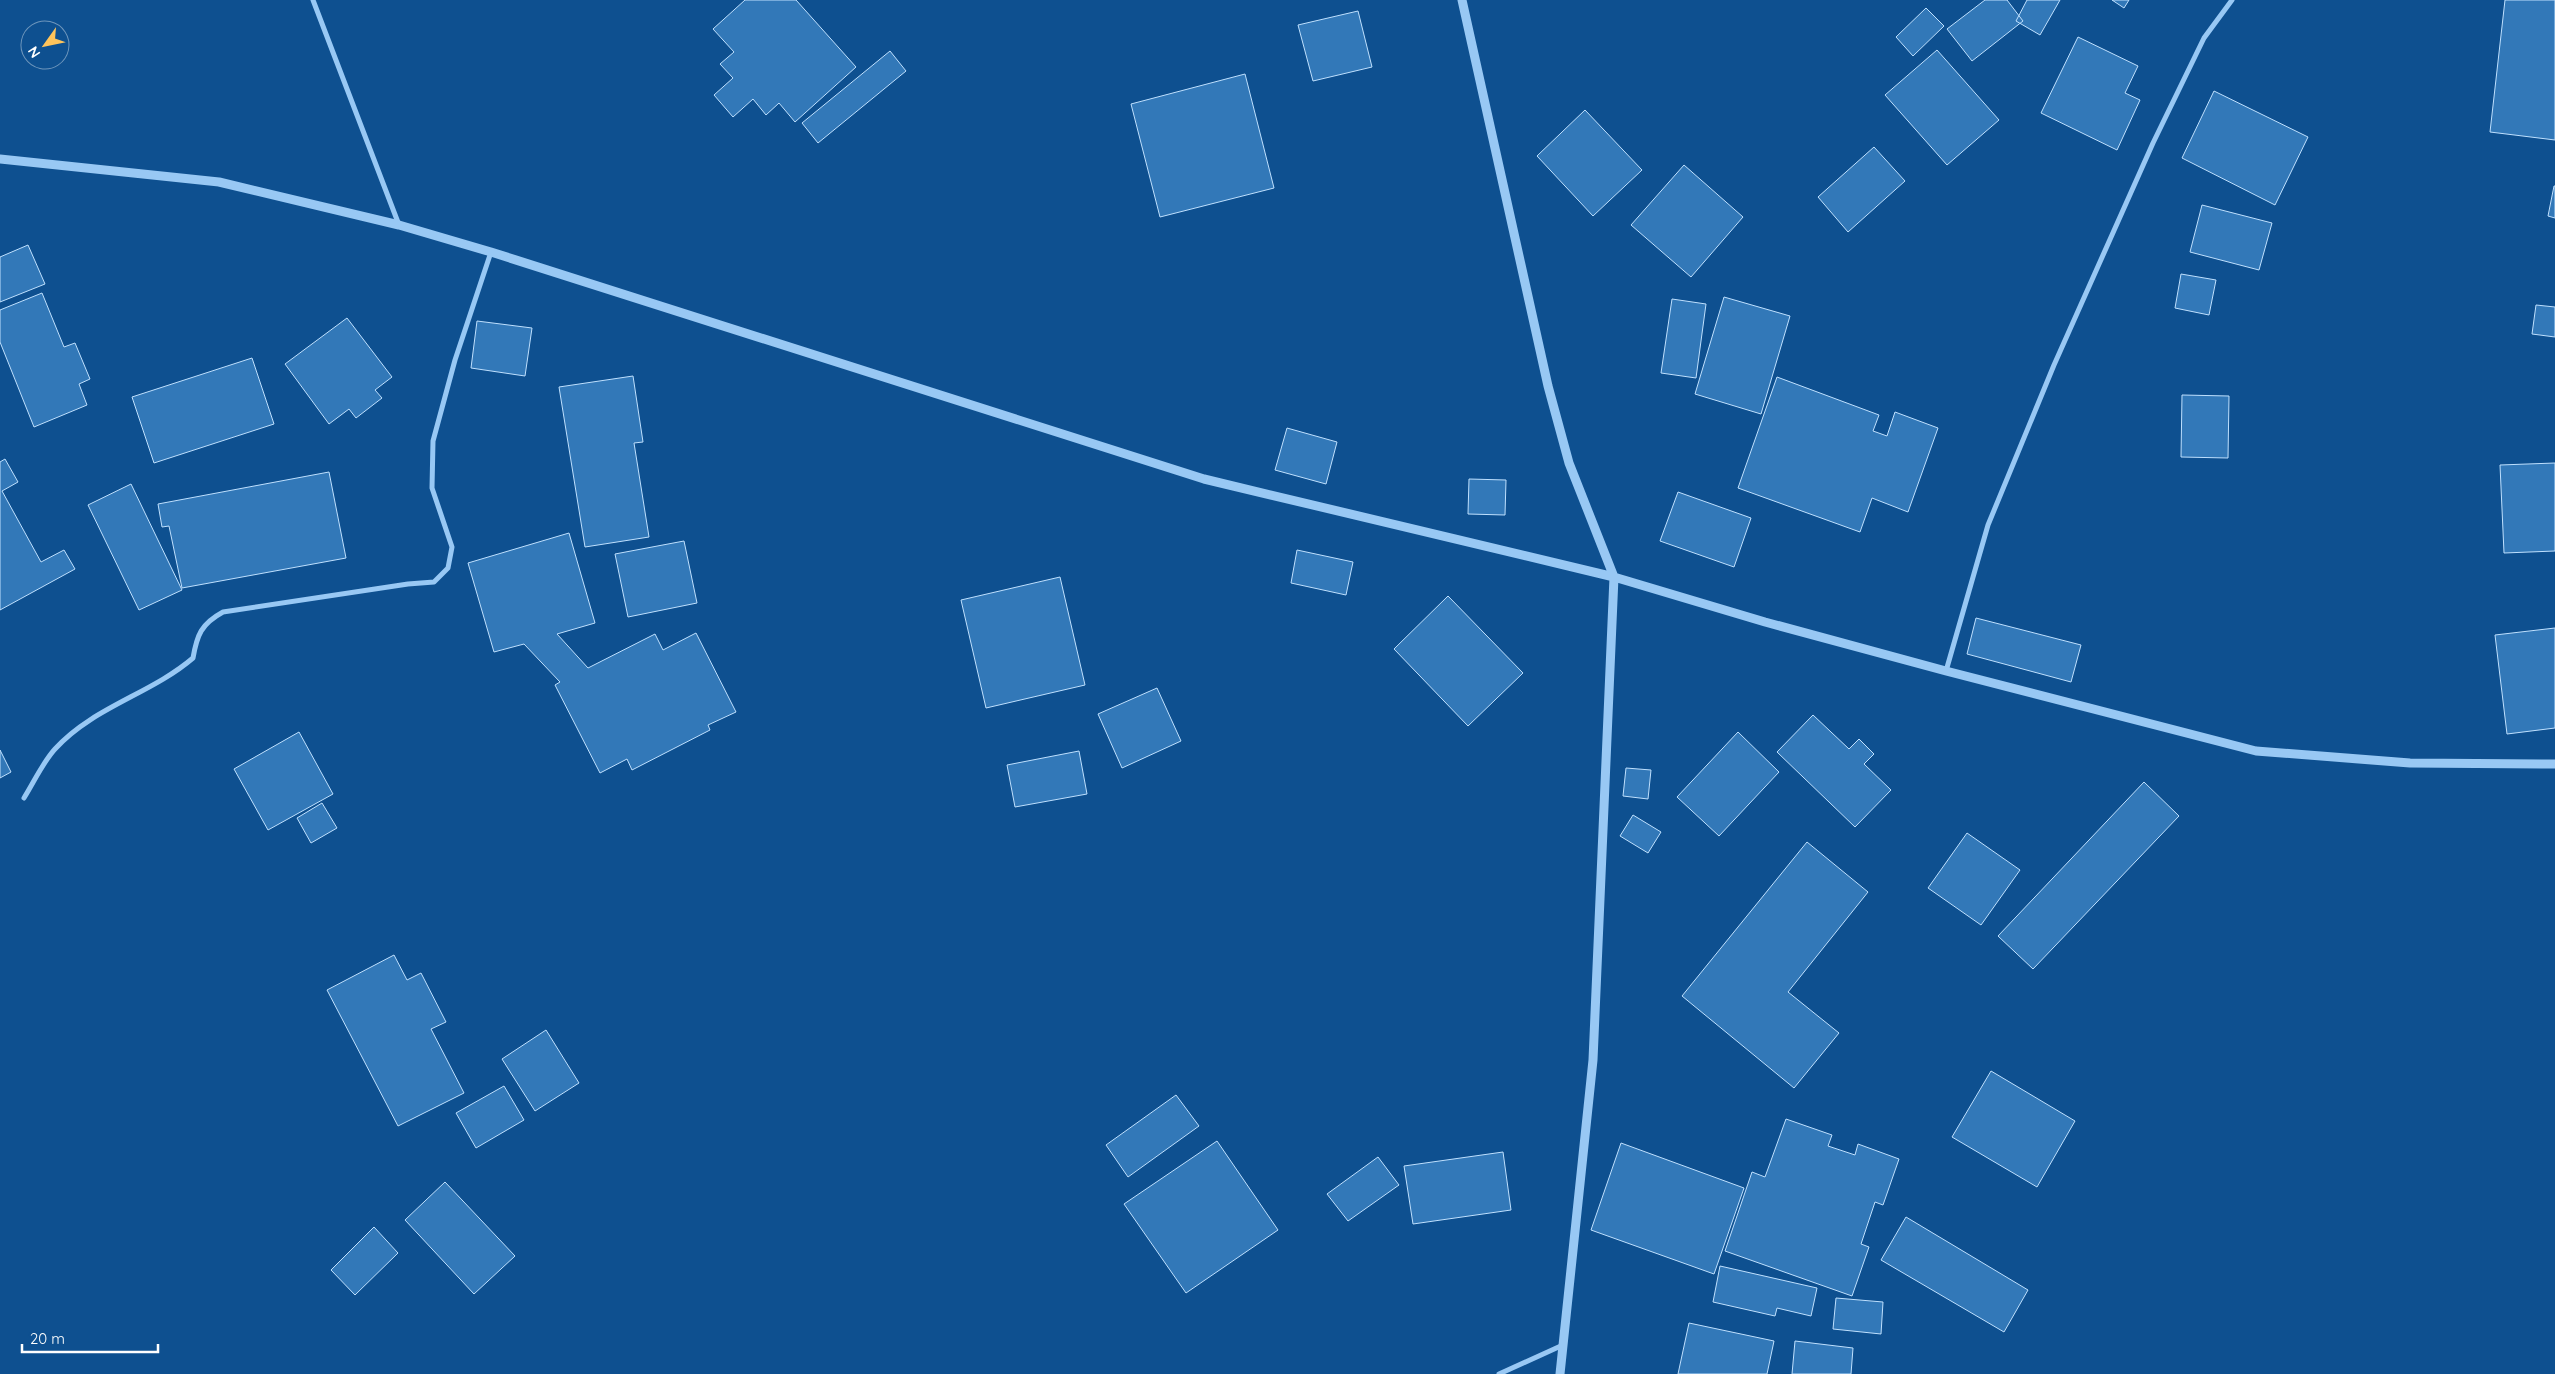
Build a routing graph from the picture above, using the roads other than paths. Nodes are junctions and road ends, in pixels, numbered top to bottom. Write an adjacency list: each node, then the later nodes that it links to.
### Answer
1 (313, 0): 5 (street)
2 (1462, 0): 7 (street)
3 (2232, 0): 8 (street)
4 (0, 159): 5 (street)
5 (399, 225): 6 (street)
6 (491, 252): 7 (street); 10 (street)
7 (1614, 577): 8 (street); 11 (street)
8 (1946, 671): 9 (street)
9 (2555, 764)
10 (24, 798)
11 (1563, 1345): 12 (street); 13 (street)
12 (1499, 1374)
13 (1560, 1374)

